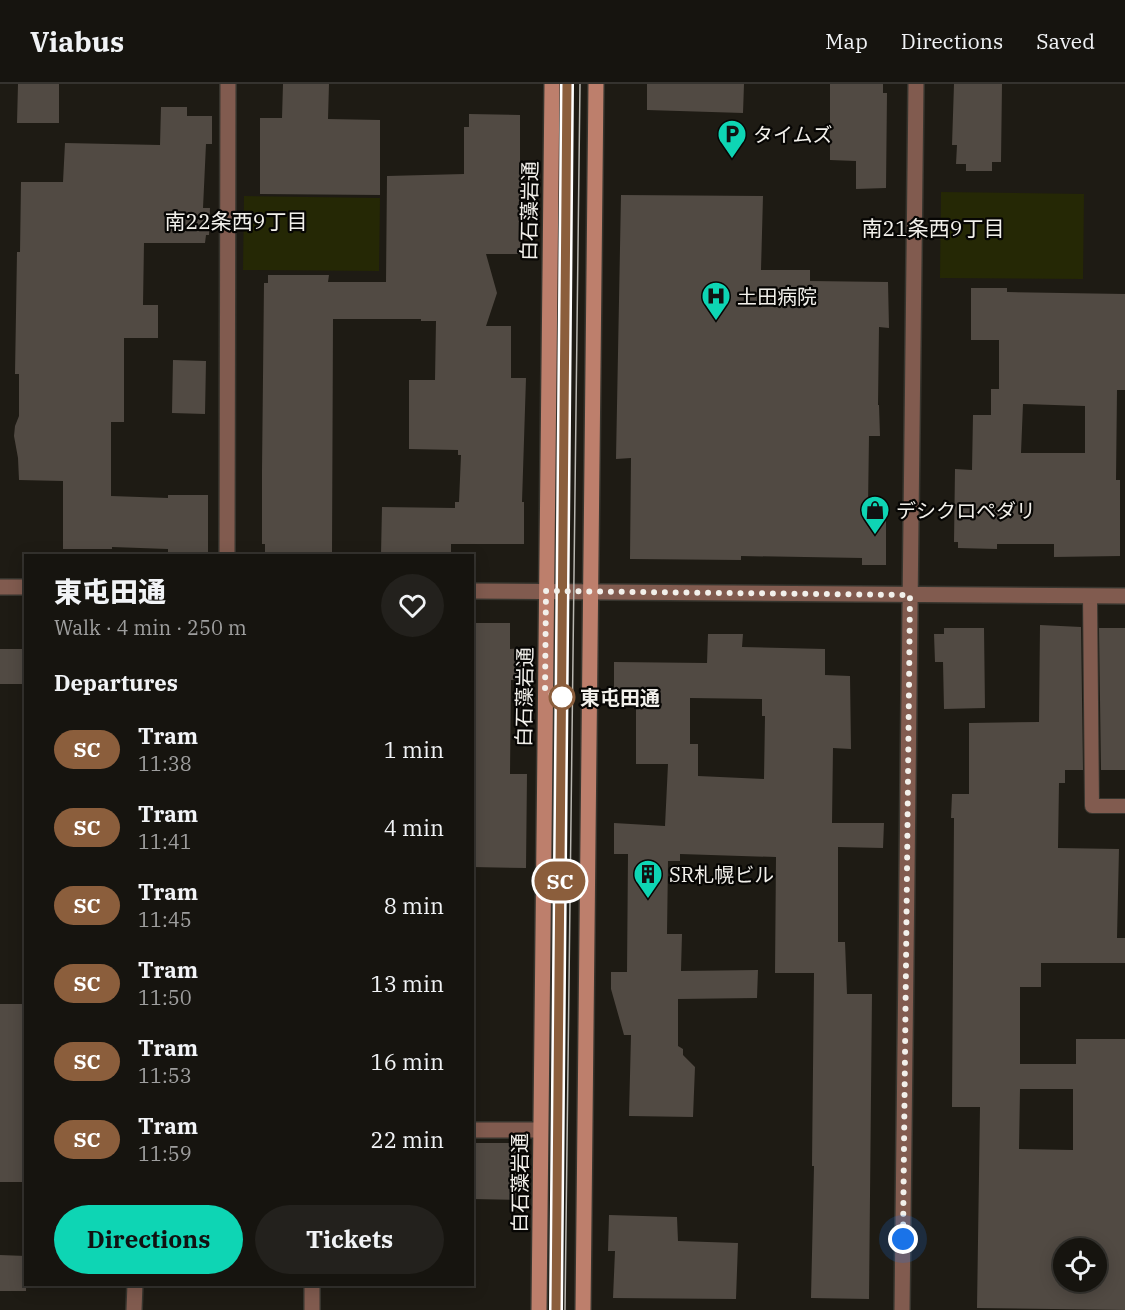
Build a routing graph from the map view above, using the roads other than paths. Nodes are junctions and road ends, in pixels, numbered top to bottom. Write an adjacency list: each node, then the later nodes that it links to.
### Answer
1 (228, 84): 5 (street)
2 (552, 84): 9 (main road, 白石藻岩通)
3 (596, 84): 10 (main road)
4 (916, 84): 11 (street)
5 (227, 554)
6 (0, 587): 7 (street)
7 (24, 587)
8 (474, 591): 9 (street)
9 (546, 591): 10 (street); 16 (main road, 白石藻岩通)
10 (590, 592): 11 (street); 22 (main road)
11 (910, 595): 12 (street); 23 (street)
12 (1090, 596): 13 (street); 14 (lane)
13 (1125, 596)
14 (1125, 806)
15 (474, 1130): 16 (street)
16 (540, 1130): 21 (main road, 白石藻岩通)
17 (135, 1286): 19 (street)
18 (312, 1286): 20 (street)
19 (134, 1310)
20 (312, 1310)
21 (538, 1310)
22 (583, 1310)
23 (902, 1310)

